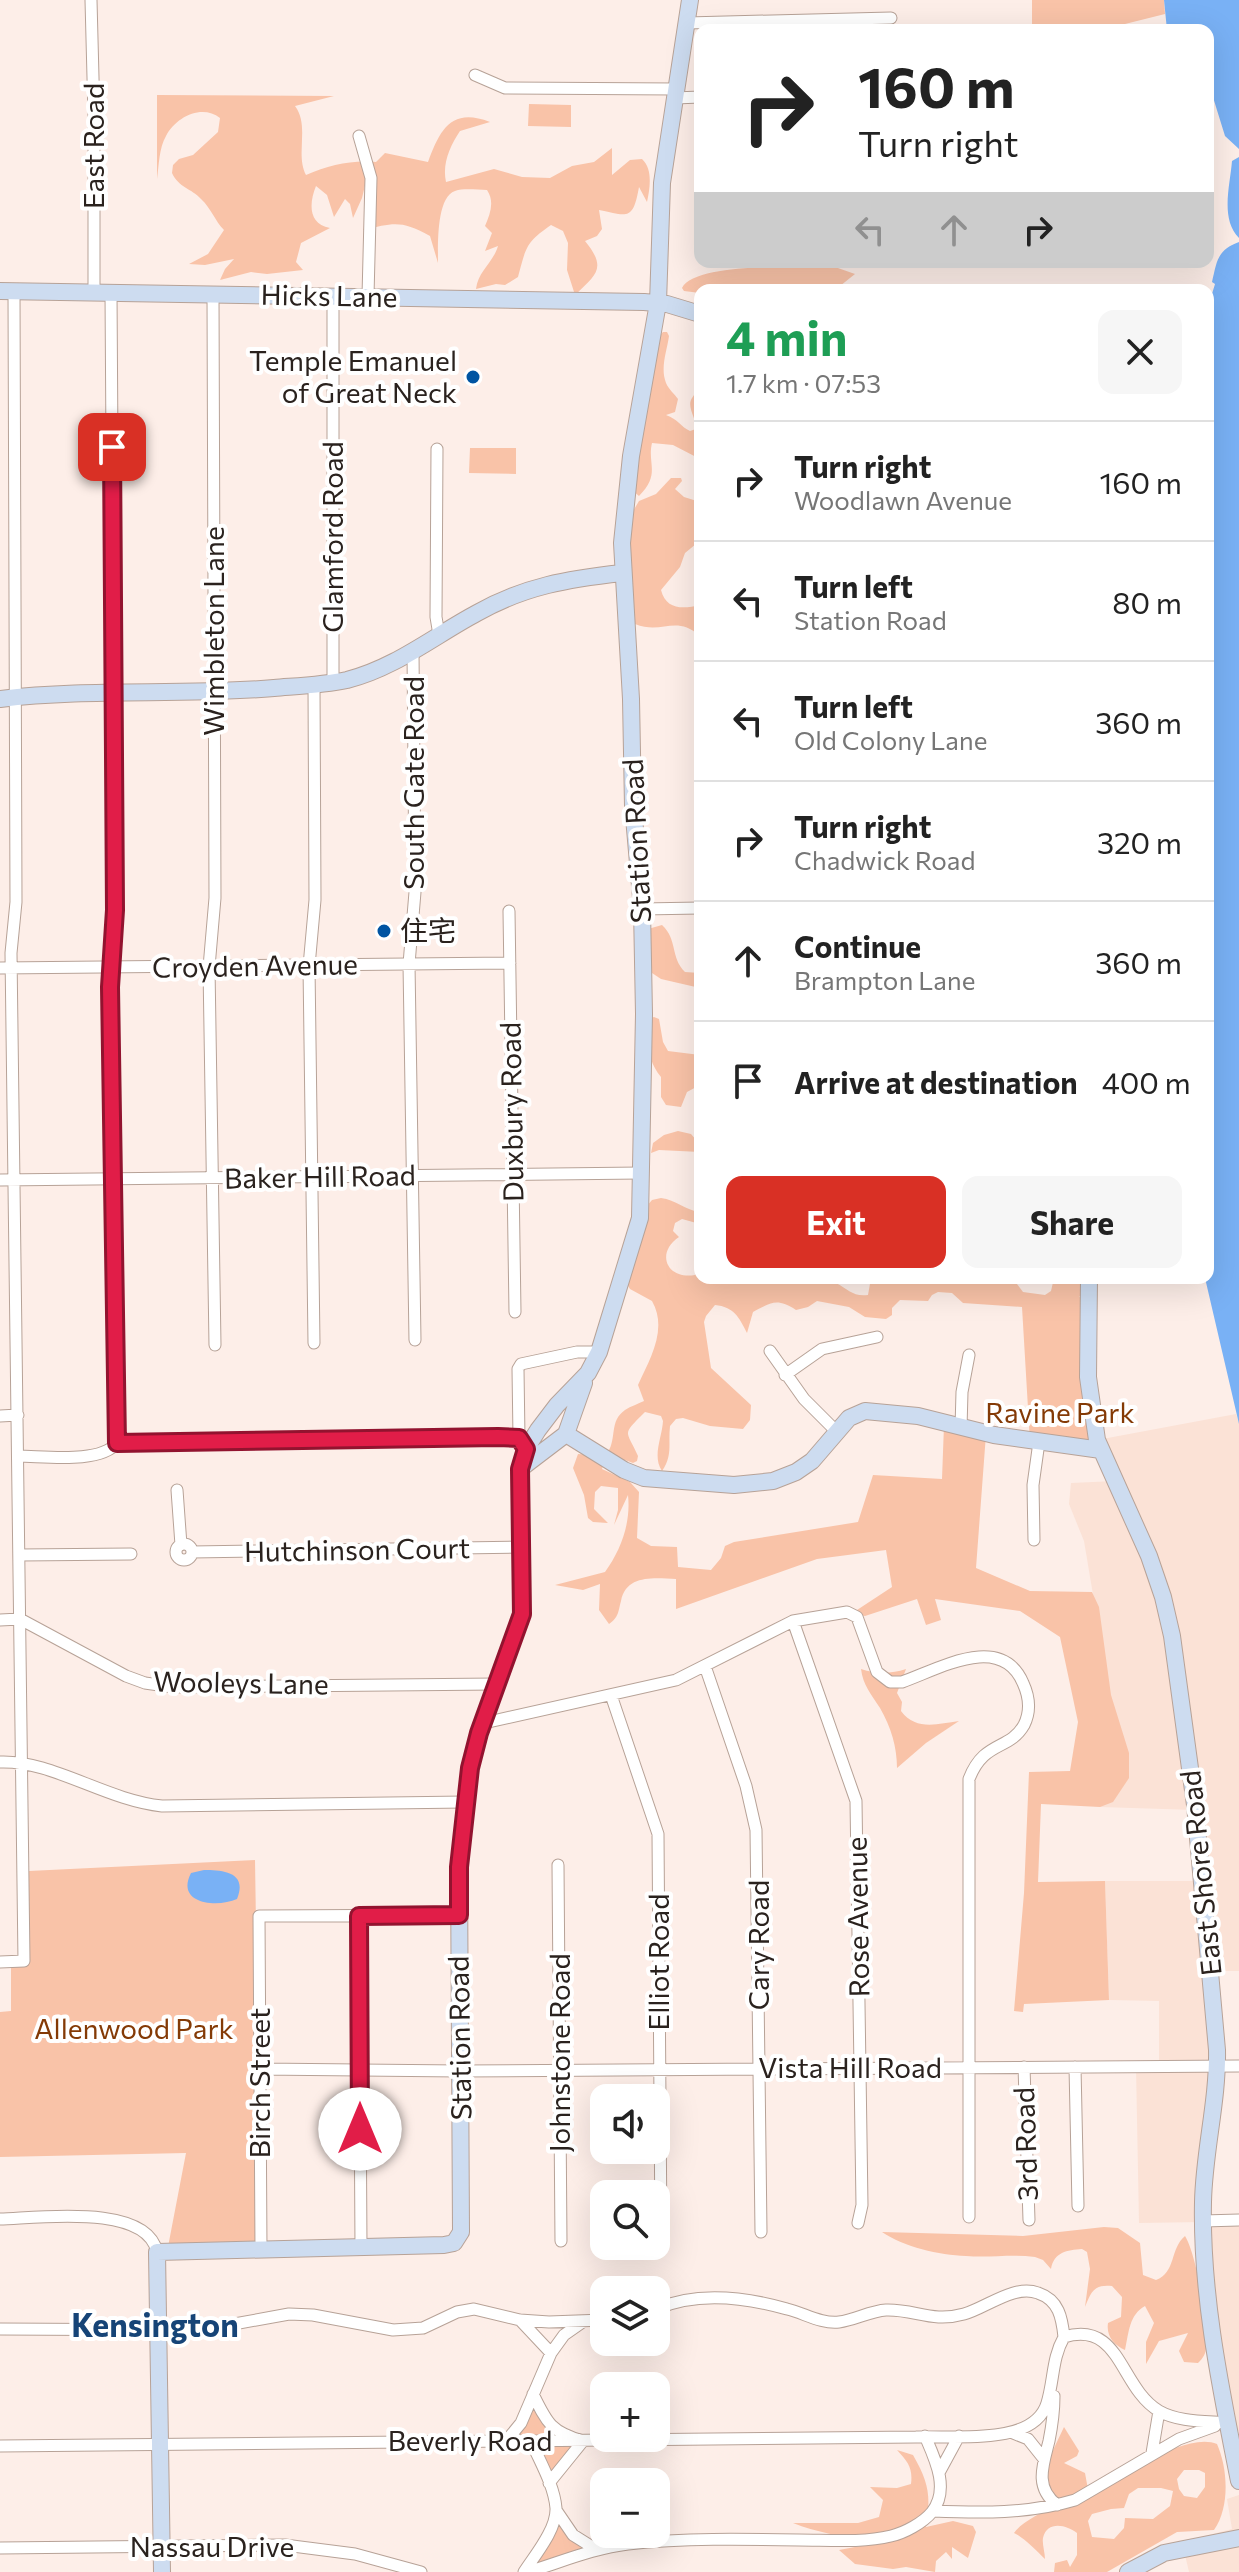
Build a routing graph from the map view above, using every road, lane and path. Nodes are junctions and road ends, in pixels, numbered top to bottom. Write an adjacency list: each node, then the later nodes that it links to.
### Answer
1 (91, 0): 10 (street, East Road)
2 (690, 0): 4 (street)
3 (891, 18): 4 (street)
4 (687, 23): 6 (street)
5 (475, 75): 6 (street)
6 (676, 94): 7 (street); 14 (street)
7 (694, 96)
8 (359, 136): 13 (street)
9 (7, 292): 10 (street, Hicks Lane); 24 (street)
10 (102, 292): 11 (street, Hicks Lane); 23 (street, East Road)
11 (213, 294): 12 (street, Hicks Lane); 22 (street, Wimbleton Lane)
12 (333, 295): 13 (street, Hicks Lane); 20 (street, Glamford Road)
13 (368, 296): 14 (street, Hicks Lane)
14 (658, 303): 15 (street); 17 (street, Station Road)
15 (694, 312)
16 (437, 449): 18 (street)
17 (622, 573): 18 (street); 26 (street, Station Road)
18 (439, 635): 19 (street)
19 (413, 650): 20 (street); 29 (street, South Gate Road)
20 (333, 683): 21 (street)
21 (314, 685): 22 (street); 30 (street)
22 (214, 693): 23 (street); 31 (street, Wimbleton Lane)
23 (114, 694): 24 (street); 33 (street, East Road)
24 (7, 698): 32 (street)
25 (694, 908): 26 (street)
26 (642, 909): 34 (street, Station Road)
27 (509, 911): 28 (street, Duxbury Road)
28 (510, 963): 29 (street, Croyden Avenue); 35 (street, Duxbury Road)
29 (409, 964): 30 (street, Croyden Avenue); 36 (street, South Gate Road)
30 (309, 966): 31 (street, Croyden Avenue); 37 (street)
31 (209, 967): 33 (street, Croyden Avenue); 38 (street, Wimbleton Lane)
32 (6, 968): 33 (street, Croyden Avenue); 41 (street)
33 (110, 968): 39 (street, East Road)
34 (641, 1173): 35 (street, Baker Hill Road); 49 (street, Station Road)
35 (513, 1175): 36 (street, Baker Hill Road); 43 (street, Duxbury Road)
36 (412, 1176): 37 (street, Baker Hill Road); 45 (street, South Gate Road)
37 (312, 1177): 38 (street, Baker Hill Road); 46 (street)
38 (212, 1178): 39 (street, Baker Hill Road); 47 (street, Wimbleton Lane)
39 (112, 1179): 41 (street, Baker Hill Road); 59 (street, East Road)
40 (0, 1180): 41 (street, Baker Hill Road)
41 (14, 1180): 53 (street)
42 (1089, 1284): 61 (street, East Shore Road)
43 (515, 1312)
44 (877, 1337): 52 (street)
45 (415, 1340)
46 (314, 1343)
47 (215, 1345)
48 (770, 1351): 52 (street)
49 (599, 1352): 51 (street, Station Road); 60 (street)
50 (969, 1355): 55 (street)
51 (588, 1373): 57 (street, Station Road); 60 (street, Station Road)
52 (785, 1375): 56 (street)
53 (18, 1415): 54 (street); 62 (street)
54 (0, 1416)
55 (961, 1428): 56 (street); 58 (street)
56 (838, 1433): 57 (street)
57 (566, 1434): 63 (street)
58 (1039, 1442): 61 (street); 65 (street)
59 (117, 1443): 60 (street); 62 (street)
60 (523, 1443): 63 (street, Station Road)
61 (1101, 1450): 83 (street, East Shore Road)
62 (18, 1456): 68 (street)
63 (520, 1469): 66 (street, Station Road)
64 (177, 1490): 66 (street, Hutchinson Court)
65 (1034, 1540)
66 (521, 1547): 73 (street, Station Road)
67 (131, 1554): 68 (street)
68 (20, 1555): 69 (street)
69 (20, 1619): 70 (street); 73 (street, Wooleys Lane); 76 (street)
70 (0, 1620)
71 (793, 1621): 72 (street); 87 (street, Rose Avenue); 88 (street)
72 (705, 1666): 74 (street); 91 (street, Cary Road)
73 (497, 1684): 75 (street, Station Road)
74 (611, 1695): 75 (street); 90 (street, Elliot Road)
75 (484, 1723): 78 (street, Station Road)
76 (22, 1761): 77 (street); 78 (street); 82 (street)
77 (0, 1762)
78 (465, 1802): 80 (street, Station Road)
79 (558, 1865): 93 (street, Johnstone Road)
80 (459, 1915): 81 (street); 94 (street, Station Road)
81 (359, 1916): 89 (street, Birch Street); 92 (street)
82 (0, 1962)
83 (1217, 2066): 84 (street, Vista Hill Road); 86 (street, Vista Hill Road); 101 (street, East Shore Road)
84 (1239, 2066)
85 (1024, 2067): 86 (street, Vista Hill Road); 88 (street, Vista Hill Road); 99 (street, 3rd Road)
86 (1075, 2067): 96 (street)
87 (859, 2068): 88 (street, Vista Hill Road); 91 (street, Vista Hill Road); 102 (street, Rose Avenue)
88 (970, 2068): 97 (street)
89 (260, 2069): 92 (street, Vista Hill Road); 106 (street, Birch Street)
90 (660, 2069): 91 (street, Vista Hill Road); 93 (street, Vista Hill Road); 95 (street, Elliot Road)
91 (760, 2069): 103 (street, Cary Road)
92 (360, 2070): 94 (street, Vista Hill Road); 105 (street)
93 (560, 2070): 94 (street, Vista Hill Road); 104 (street, Johnstone Road)
94 (460, 2071): 105 (street, Station Road)
95 (661, 2180)
96 (1078, 2206)
97 (969, 2217)
98 (0, 2219): 107 (street)
99 (1029, 2220)
100 (1239, 2220): 101 (street)
101 (1203, 2221): 119 (street, East Shore Road)
102 (858, 2223)
103 (761, 2232)
104 (561, 2241)
105 (361, 2247): 106 (street, Station Road)
106 (261, 2249): 107 (street, Station Road)
107 (157, 2252): 113 (street)
108 (670, 2302): 114 (street)
109 (520, 2320): 110 (street); 113 (street); 115 (street)
110 (584, 2321): 111 (street); 115 (street)
111 (590, 2321)
112 (0, 2329): 113 (street)
113 (158, 2329): 126 (street)
114 (1071, 2334): 116 (street); 118 (street)
115 (551, 2353): 117 (street)
116 (1053, 2368): 120 (street, Beverly Road); 129 (street)
117 (533, 2394): 123 (street); 125 (street)
118 (1159, 2411): 119 (street); 128 (street)
119 (1228, 2423): 128 (street); 131 (street, East Shore Road)
120 (1013, 2433): 122 (street, Beverly Road); 129 (street)
121 (925, 2436): 122 (street, Beverly Road); 125 (street, Beverly Road); 130 (street)
122 (959, 2436): 130 (street)
123 (507, 2440): 124 (street, Beverly Road); 126 (street, Beverly Road)
124 (531, 2441): 125 (street, Beverly Road); 132 (street)
125 (583, 2441): 132 (street)
126 (160, 2444): 127 (street, Beverly Road); 137 (street)
127 (0, 2446)
128 (1152, 2453): 133 (street)
129 (1044, 2459): 133 (street)
130 (940, 2471): 135 (street)
131 (1239, 2481)
132 (549, 2483): 134 (street)
133 (1057, 2505): 135 (street)
134 (556, 2510): 139 (street); 142 (street)
135 (933, 2511): 139 (street)
136 (1239, 2538): 143 (street)
137 (161, 2546): 138 (street, Nassau Drive); 140 (street); 141 (street, Nassau Drive)
138 (0, 2548)
139 (597, 2550): 142 (street)
140 (162, 2572)
141 (421, 2572)
142 (526, 2572)
143 (1128, 2572)

